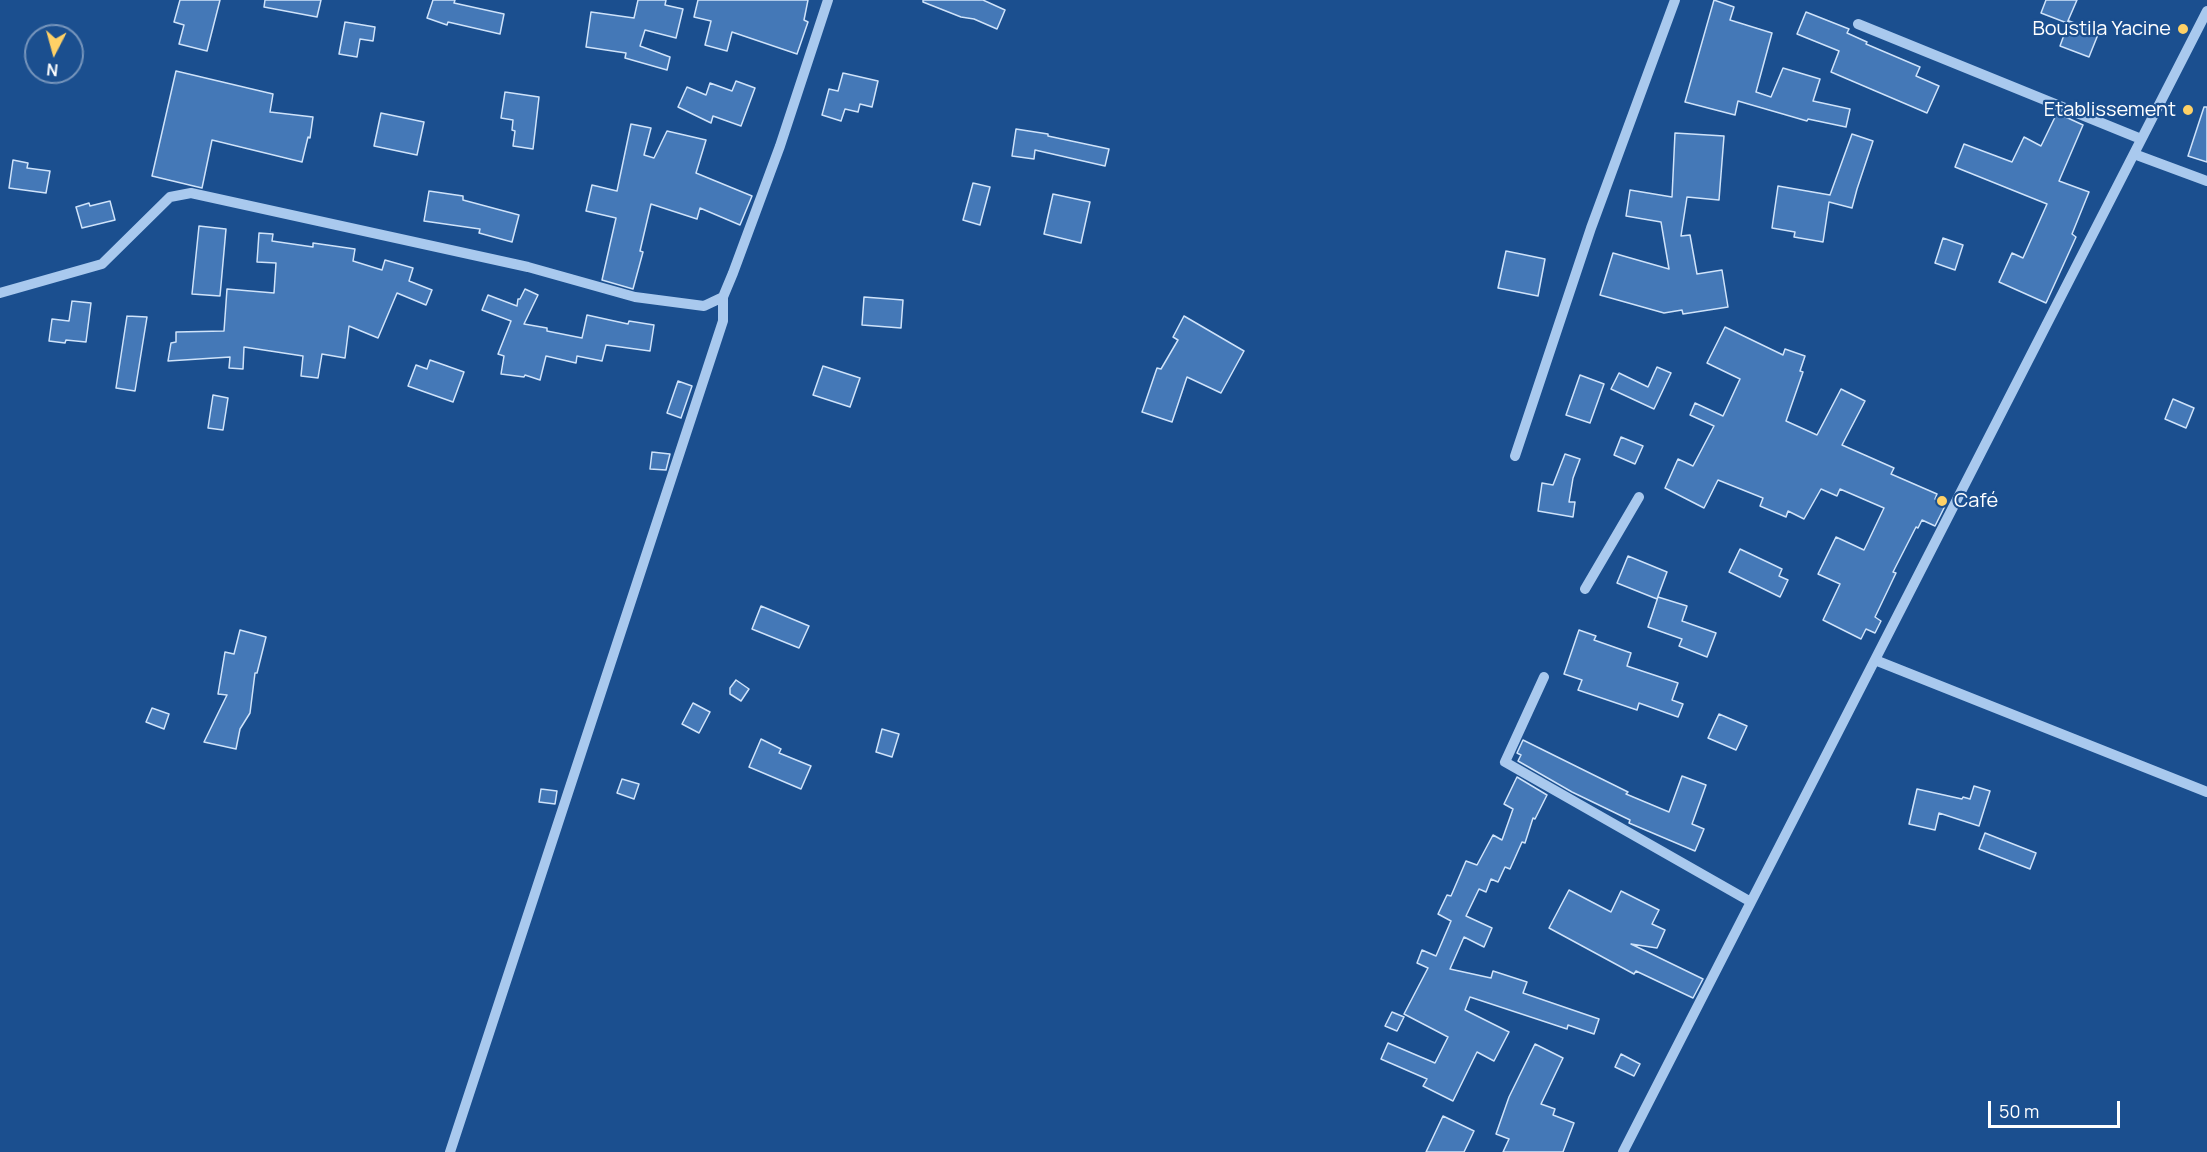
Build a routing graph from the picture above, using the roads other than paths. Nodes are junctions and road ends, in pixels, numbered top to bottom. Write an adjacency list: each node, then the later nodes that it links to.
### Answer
1 (828, 0): 9 (street)
2 (1675, 0): 10 (street)
3 (2207, 11): 5 (street)
4 (1858, 24): 5 (street)
5 (2141, 139): 6 (street)
6 (2134, 154): 7 (street); 13 (street)
7 (2207, 181)
8 (0, 292): 9 (street)
9 (723, 297): 17 (street)
10 (1515, 456)
11 (1639, 497): 12 (street)
12 (1585, 589)
13 (1875, 660): 15 (street); 16 (street)
14 (1544, 676): 16 (street)
15 (2207, 792)
16 (1752, 902): 18 (street)
17 (450, 1152)
18 (1623, 1152)

